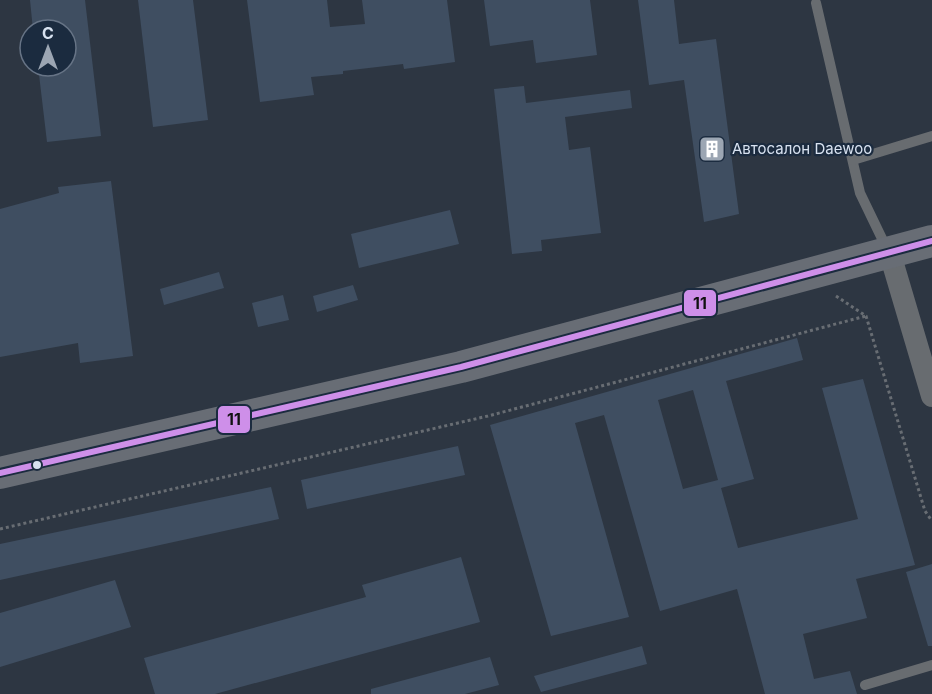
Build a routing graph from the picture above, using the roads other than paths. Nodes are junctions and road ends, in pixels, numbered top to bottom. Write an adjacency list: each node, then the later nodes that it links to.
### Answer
1 (816, 3): 3 (lane)
2 (932, 136): 3 (lane)
3 (853, 160): 5 (lane)
4 (932, 242): 5 (main road)
5 (890, 254): 6 (street); 7 (main road)
6 (932, 396)
7 (0, 472)
8 (932, 665): 9 (lane)
9 (865, 685)

